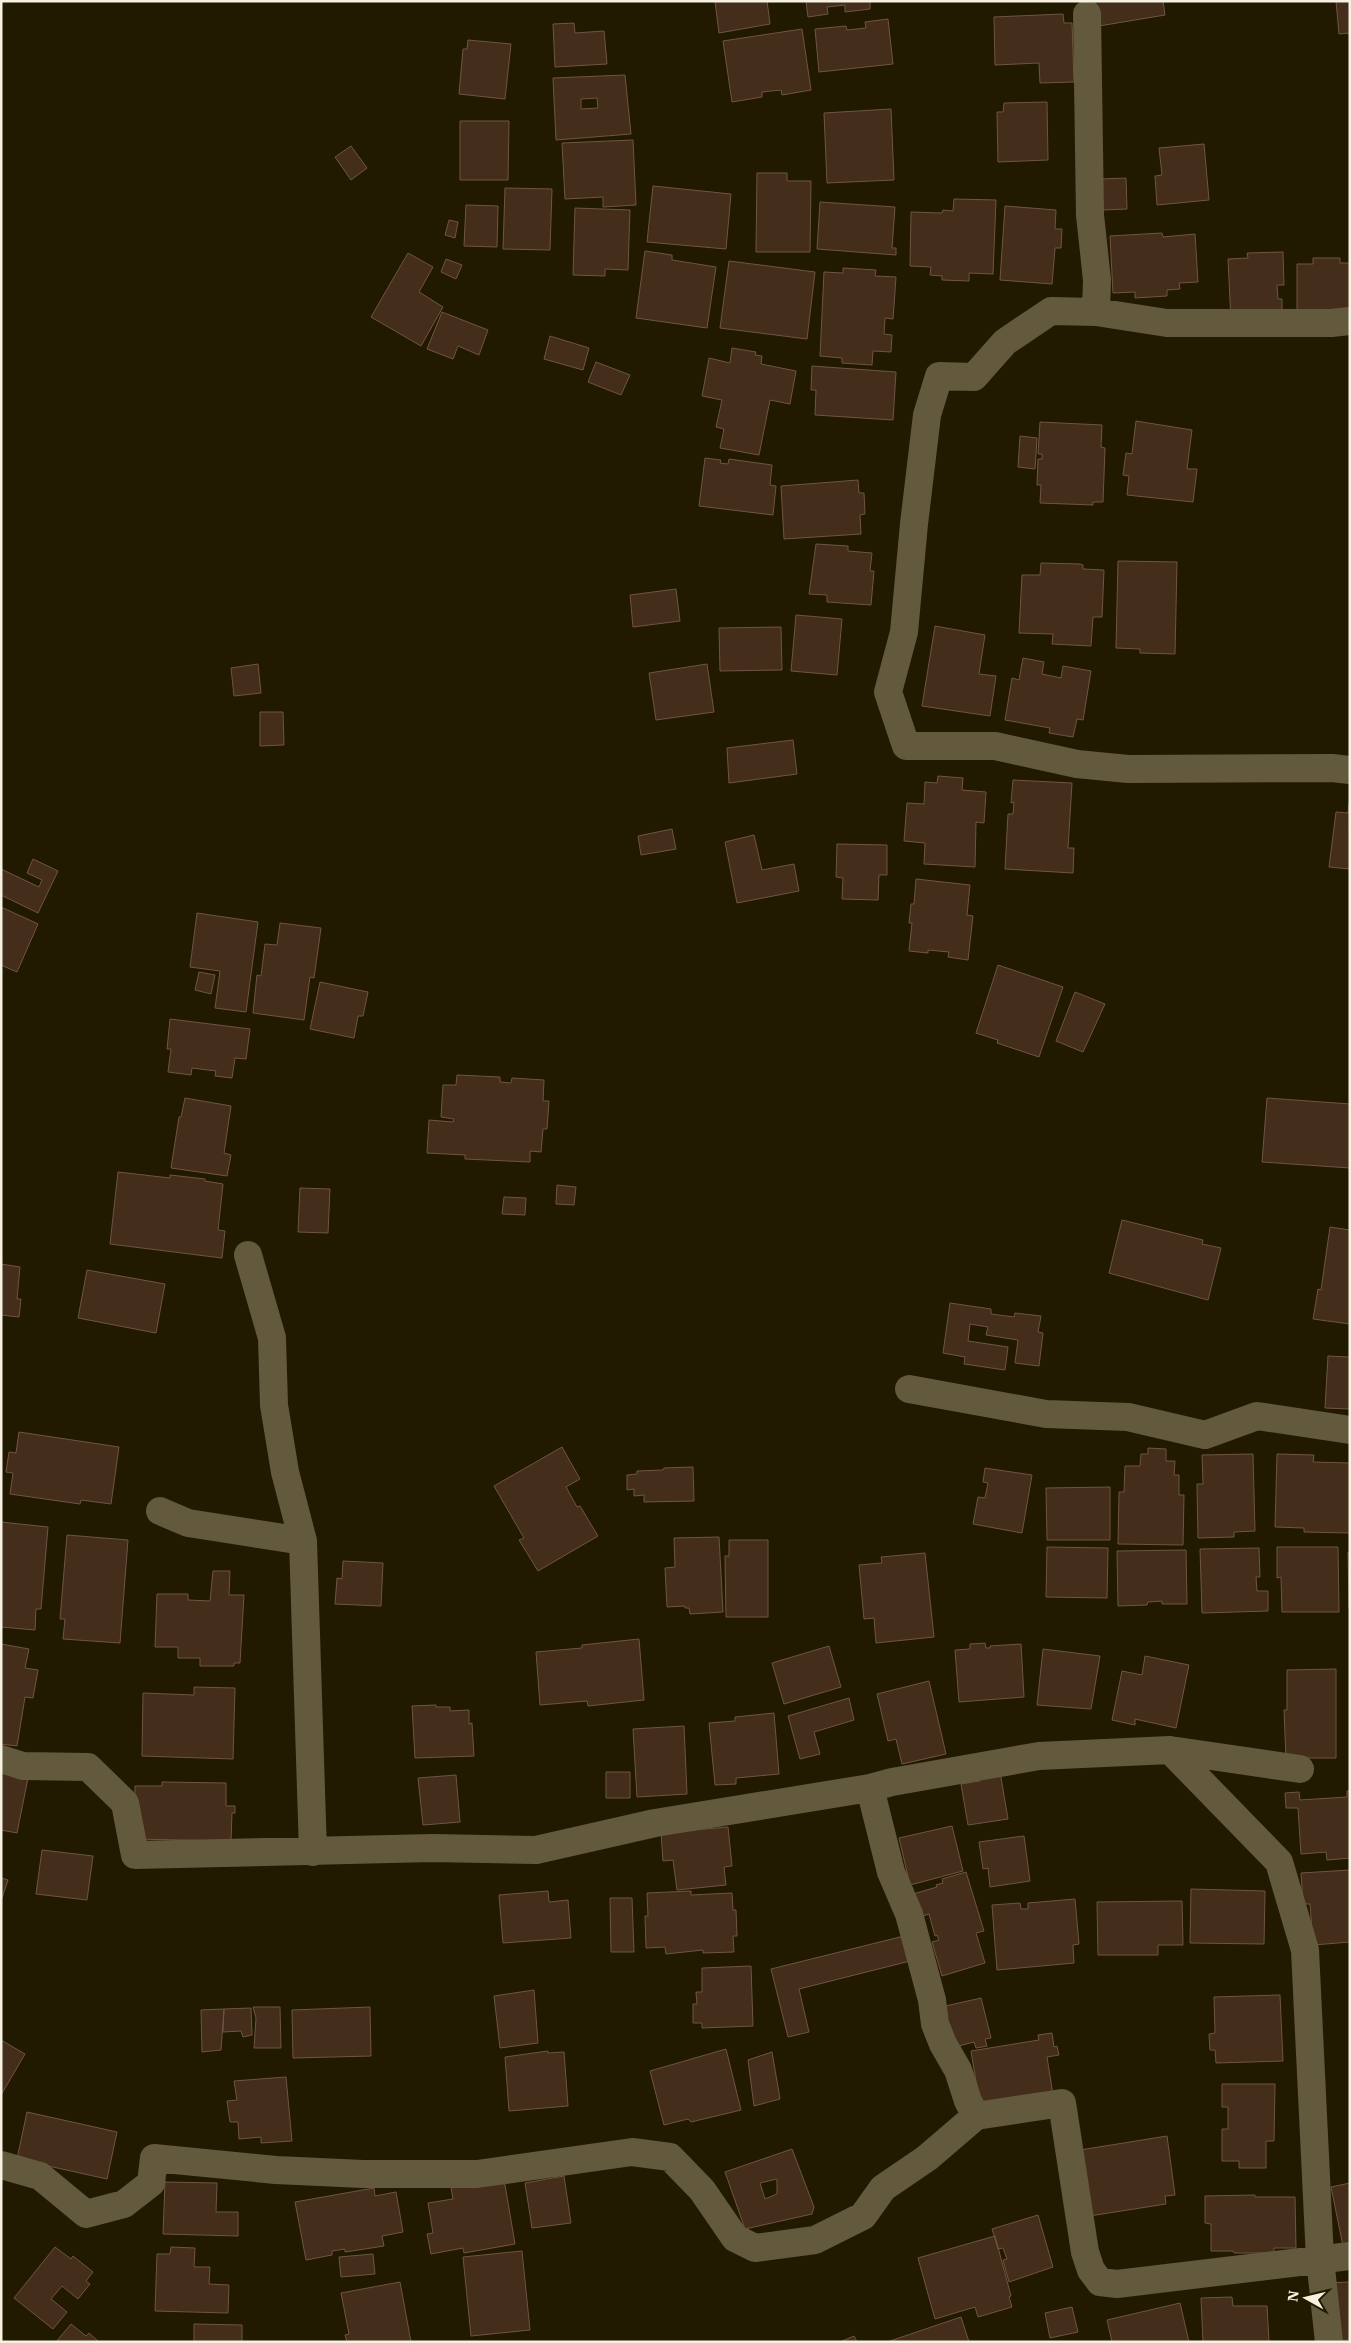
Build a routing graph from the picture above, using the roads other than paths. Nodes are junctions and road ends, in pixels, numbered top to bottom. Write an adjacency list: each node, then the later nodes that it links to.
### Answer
1 (1087, 14): 2 (street)
2 (1096, 312): 3 (street); 4 (street)
3 (1350, 321)
4 (1350, 770)
5 (248, 1255): 9 (street)
6 (910, 1389): 7 (street)
7 (1350, 1430)
8 (160, 1511): 9 (street)
9 (303, 1541): 14 (street)
10 (1170, 1750): 12 (street); 13 (street); 18 (street)
11 (1, 1759): 14 (street)
12 (1300, 1769)
13 (870, 1788): 14 (street); 15 (street)
14 (313, 1852)
15 (976, 2116): 16 (street); 18 (street)
16 (1, 2165)
17 (1350, 2256): 18 (street)
18 (1320, 2259): 19 (street)
19 (1329, 2342)

